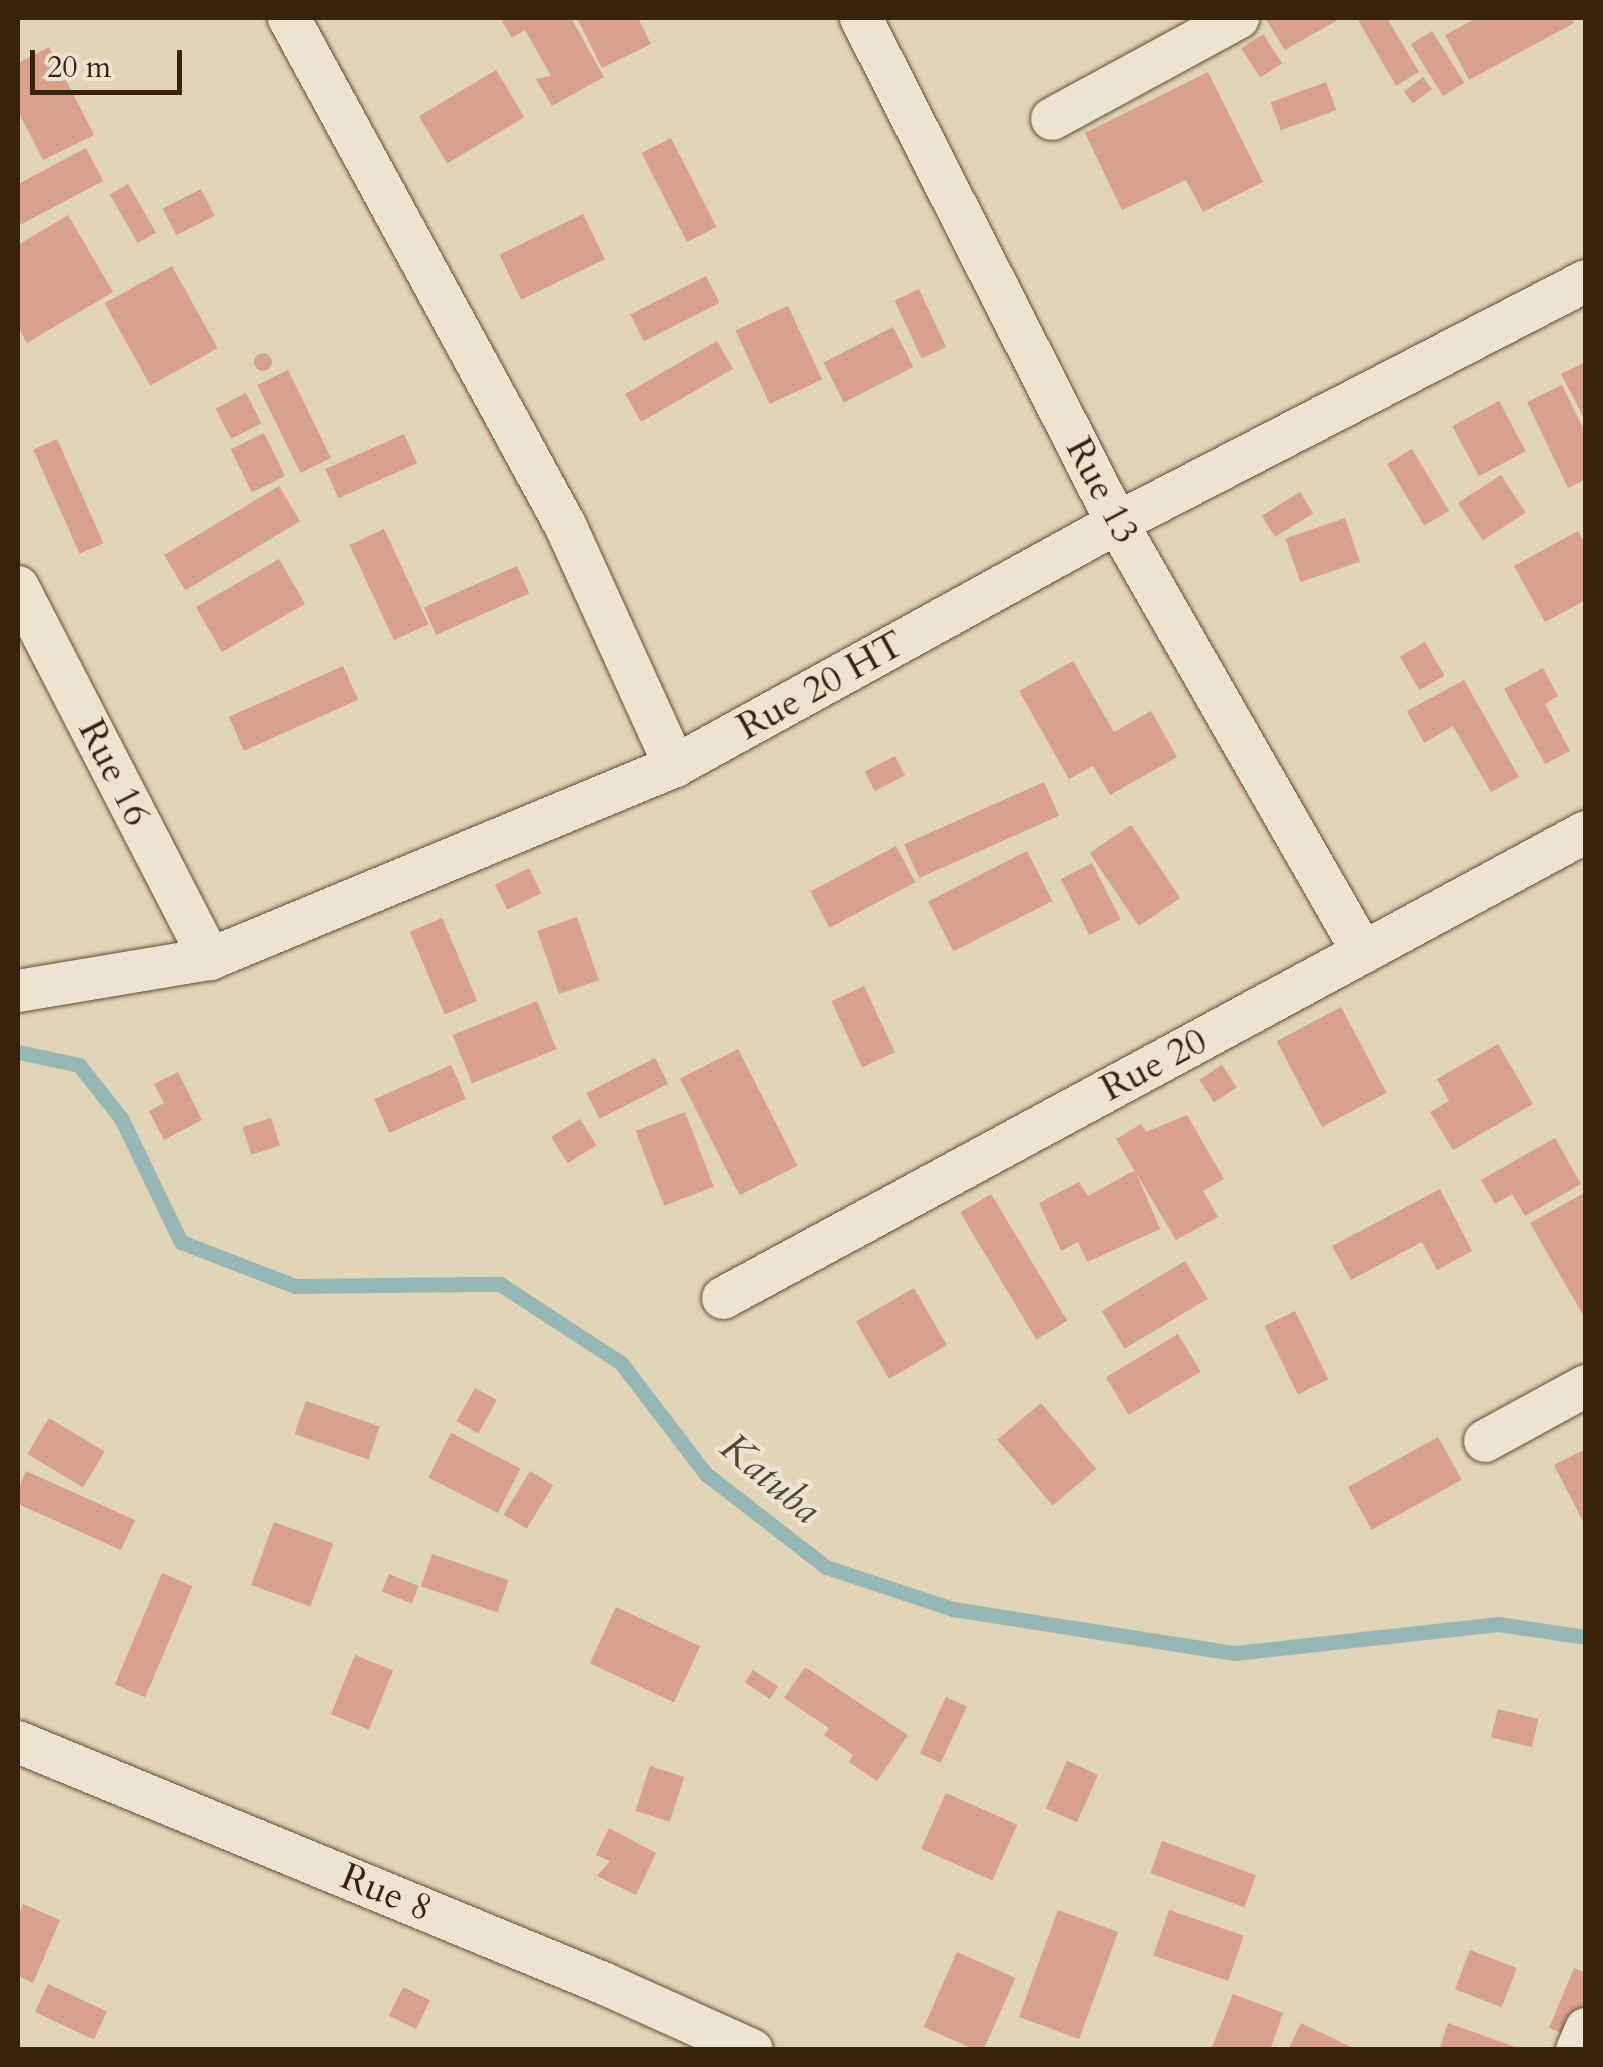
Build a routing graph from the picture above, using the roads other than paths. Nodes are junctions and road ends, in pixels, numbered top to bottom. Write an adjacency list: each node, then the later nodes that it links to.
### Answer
1 (288, 18): 8 (street)
2 (861, 18): 6 (street, Rue 13)
3 (1238, 18): 4 (street)
4 (1052, 119)
5 (1586, 281): 6 (street, Rue 20 HT)
6 (1118, 524): 8 (street, Rue 20 HT); 10 (street, Rue 13)
7 (18, 587): 11 (street, Rue 16)
8 (674, 766): 11 (street, Rue 20 HT)
9 (1586, 832): 10 (street, Rue 20)
10 (1363, 953): 13 (street, Rue 20)
11 (210, 960): 12 (street, Rue 20 HT)
12 (18, 990)
13 (723, 1298)
14 (1586, 1386): 15 (street)
15 (1485, 1441)
16 (18, 1742): 18 (street, Rue 8)
17 (1586, 2030): 19 (street)
18 (752, 2050)
19 (1578, 2050)

